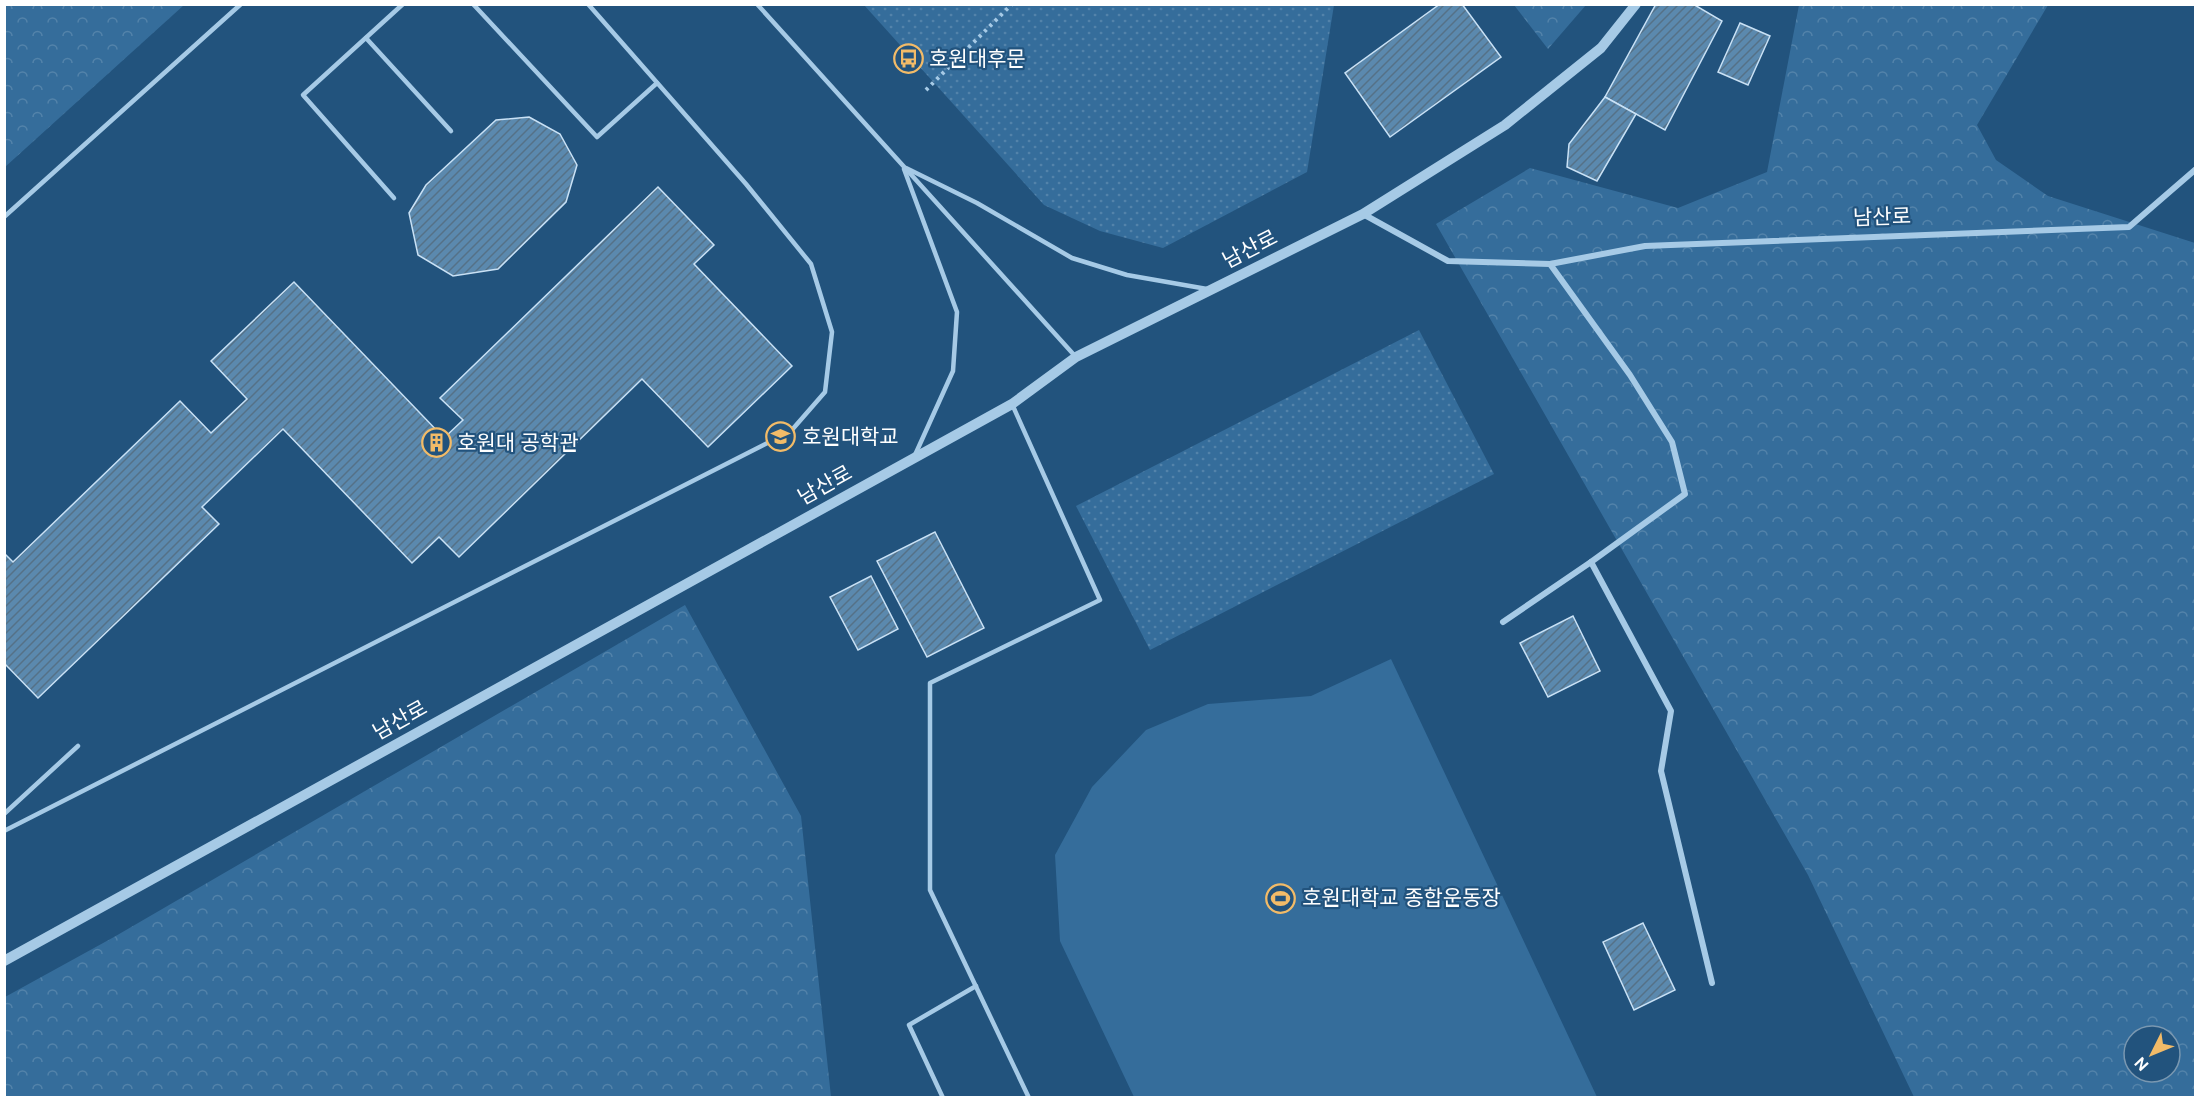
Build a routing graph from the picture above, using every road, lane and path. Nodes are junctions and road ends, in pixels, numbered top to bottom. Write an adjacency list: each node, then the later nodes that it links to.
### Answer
1 (241, 4): 16 (lane)
2 (403, 4): 8 (lane)
3 (473, 4): 9 (lane)
4 (588, 4): 9 (lane)
5 (757, 4): 12 (lane)
6 (1012, 4): 10 (path)
7 (1636, 4): 15 (street, 남산로)
8 (366, 38): 11 (lane); 14 (lane)
9 (657, 83): 26 (lane)
10 (926, 90)
11 (451, 131)
12 (904, 167): 18 (lane); 19 (lane); 21 (lane)
13 (2196, 169): 17 (street, 남산로)
14 (394, 198)
15 (1363, 214): 17 (street, 남산로); 18 (street, 남산로)
16 (4, 217)
17 (1550, 264): 22 (street)
18 (1211, 290): 19 (street, 남산로)
19 (1076, 357): 20 (street, 남산로)
20 (1012, 404): 21 (street, 남산로); 29 (lane)
21 (914, 458): 27 (street, 남산로)
22 (1591, 562): 23 (street); 28 (street)
23 (1503, 622)
24 (78, 746): 25 (lane)
25 (4, 814)
26 (4, 831)
27 (4, 961)
28 (1712, 983)
29 (976, 986): 30 (lane); 31 (lane)
30 (943, 1098)
31 (1029, 1098)

